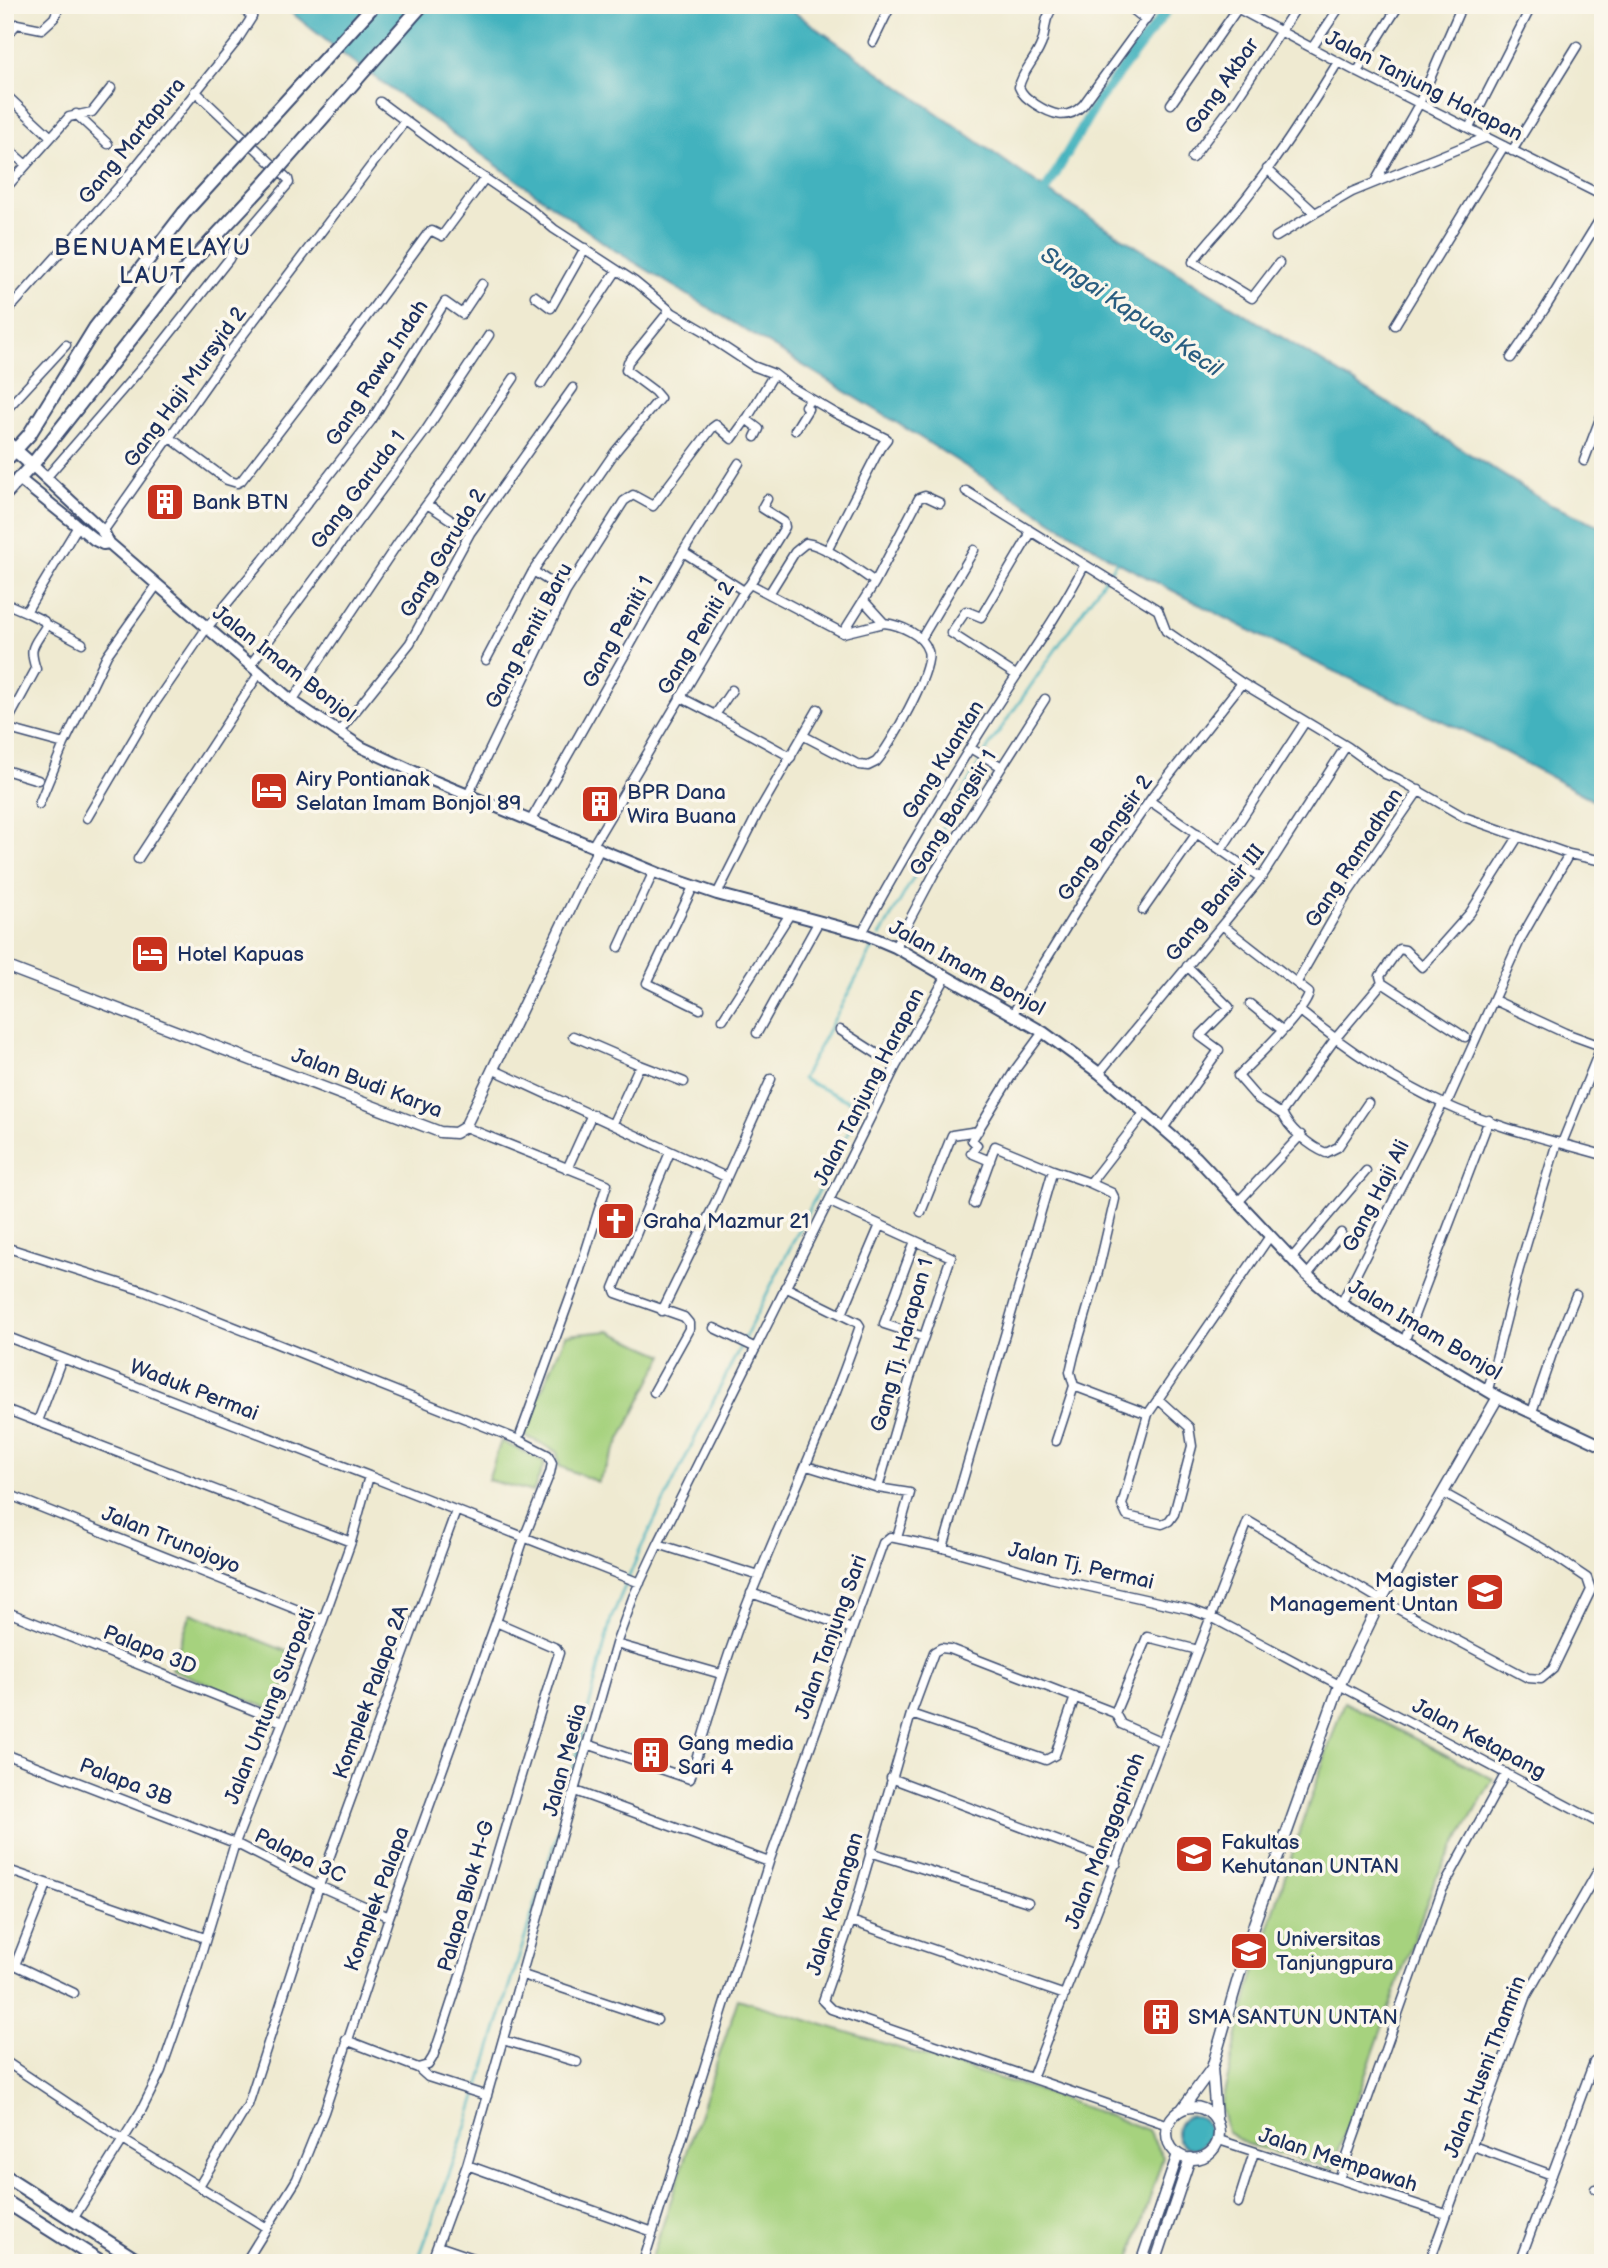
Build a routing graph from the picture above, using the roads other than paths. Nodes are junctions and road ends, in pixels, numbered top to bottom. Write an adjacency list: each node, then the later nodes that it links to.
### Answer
1 (60, 5): 17 (street)
2 (239, 5): 24 (street, Gang Martapura)
3 (374, 5): 69 (highway, bridge)
4 (422, 5): 73 (highway, bridge)
5 (891, 5): 18 (street)
6 (1055, 5): 15 (street)
7 (1127, 5): 15 (street)
8 (1156, 5): 15 (street)
9 (1298, 5): 16 (street, Gang Akbar)
10 (1341, 5): 20 (street)
11 (1399, 5): 22 (street)
12 (1462, 5): 28 (street)
13 (1532, 5): 31 (street)
14 (1236, 6): 16 (street, Jalan Tanjung Harapan); 27 (street)
15 (1146, 20)
16 (1280, 33): 20 (street, Jalan Tanjung Harapan); 37 (street, Gang Akbar)
17 (5, 37)
18 (873, 42)
19 (1577, 46): 36 (street)
20 (1312, 48): 21 (street, Jalan Tanjung Harapan)
21 (1338, 62): 22 (street, Jalan Tanjung Harapan); 39 (street)
22 (1357, 72): 28 (street, Jalan Tanjung Harapan)
23 (111, 88): 29 (street)
24 (195, 91): 53 (street, Gang Martapura); 75 (street)
25 (5, 94): 32 (street)
26 (380, 102): 30 (street)
27 (1171, 104)
28 (1419, 104): 31 (street, Jalan Tanjung Harapan); 41 (street)
29 (76, 114): 32 (street); 34 (street)
30 (405, 121): 40 (street); 67 (street, Gang Haji Mursyid 2)
31 (1469, 128): 33 (street, Jalan Tanjung Harapan)
32 (50, 136): 38 (street)
33 (1487, 137): 36 (street, Jalan Tanjung Harapan); 41 (street)
34 (108, 145)
35 (5, 146): 38 (street)
36 (1508, 149): 43 (street, Jalan Tanjung Harapan); 54 (street)
37 (1192, 158)
38 (26, 166): 42 (street)
39 (1267, 169): 44 (street); 48 (street)
40 (485, 178): 47 (street); 67 (street)
41 (1375, 182): 44 (street)
42 (5, 189)
43 (1603, 195)
44 (1315, 212): 46 (street)
45 (1603, 214): 57 (street)
46 (1276, 237)
47 (585, 248): 49 (street); 51 (street)
48 (1279, 263)
49 (617, 270): 52 (street); 60 (street)
50 (482, 284): 100 (street, Gang Rawa Indah)
51 (535, 296)
52 (670, 310): 58 (street); 89 (street)
53 (5, 314)
54 (1395, 325)
55 (489, 335): 105 (street, Gang Garuda 1)
56 (66, 345): 63 (street)
57 (1511, 358)
58 (774, 374): 62 (street); 65 (street)
59 (514, 378): 80 (street)
60 (541, 384)
61 (573, 388): 83 (street, Gang Garuda 2)
62 (811, 399): 66 (street); 86 (street)
63 (5, 411)
64 (1603, 411): 70 (street)
65 (747, 419): 68 (street); 93 (street, Gang Peniti Baru)
66 (795, 430)
67 (169, 437): 84 (street, Gang Haji Mursyid 2)
68 (755, 437)
69 (10, 445): 72 (highway); 73 (highway)
70 (1584, 461)
71 (739, 463): 87 (street, Gang Peniti 1)
72 (5, 464): 74 (highway)
73 (32, 465): 74 (highway); 75 (main road)
74 (18, 478): 77 (highway); 81 (main road, Jalan Imam Bonjol)
75 (47, 478): 84 (main road)
76 (967, 491): 82 (street)
77 (5, 494)
78 (767, 499): 92 (street)
79 (940, 503): 90 (street)
80 (427, 504): 83 (street); 112 (street)
81 (78, 526): 84 (main road, Jalan Imam Bonjol); 97 (street)
82 (1028, 529): 88 (street); 107 (street)
83 (470, 533): 117 (street, Gang Garuda 2)
84 (99, 536): 91 (main road, Jalan Imam Bonjol)
85 (974, 550): 102 (street)
86 (827, 551): 90 (street); 94 (street)
87 (683, 552): 92 (street); 131 (street, Gang Peniti 1)
88 (1084, 566): 107 (street, Gang Kuantan); 108 (street)
89 (533, 571): 93 (street); 104 (street)
90 (875, 582): 95 (street)
91 (157, 585): 100 (main road, Jalan Imam Bonjol); 119 (street)
92 (747, 587): 94 (street, Gang Peniti 2); 110 (street, Gang Peniti 2)
93 (566, 592): 127 (street, Gang Peniti Baru)
94 (769, 594): 101 (street, Gang Peniti 2)
95 (864, 601): 98 (street); 101 (street)
96 (5, 603): 97 (street)
97 (26, 612): 99 (street)
98 (884, 623): 101 (street); 102 (street)
99 (46, 624): 103 (street); 116 (street)
100 (206, 629): 105 (main road, Jalan Imam Bonjol); 130 (street, Gang Rawa Indah)
101 (843, 633)
102 (921, 639): 118 (street)
103 (82, 643)
104 (486, 660)
105 (251, 664): 106 (main road, Jalan Imam Bonjol)
106 (260, 672): 112 (main road, Jalan Imam Bonjol); 137 (street)
107 (1016, 675): 121 (street, Gang Kuantan)
108 (1241, 686): 115 (street); 128 (street, Gang Bangsir 2)
109 (732, 690): 114 (street)
110 (680, 697): 114 (street); 134 (street, Gang Peniti 2)
111 (1045, 699): 123 (street, Gang Bangsir 1)
112 (292, 701): 117 (main road, Jalan Imam Bonjol)
113 (818, 709): 118 (street)
114 (715, 715): 122 (street)
115 (1305, 722): 120 (street); 135 (street)
116 (5, 727): 119 (street)
117 (338, 733): 127 (main road, Jalan Imam Bonjol)
118 (804, 736): 122 (street)
119 (64, 744): 129 (street)
120 (1346, 746): 126 (street); 140 (street, Gang Bansir III)
121 (974, 750): 123 (street); 147 (street, Gang Kuantan)
122 (791, 757): 142 (street)
123 (1000, 766): 148 (street, Gang Bangsir 1)
124 (5, 770): 125 (street)
125 (38, 780)
126 (1419, 790): 133 (street); 153 (street, Gang Ramadhan)
127 (468, 795): 131 (main road, Jalan Imam Bonjol)
128 (1150, 801): 132 (street); 159 (street, Gang Bangsir 2)
129 (39, 804)
130 (88, 818)
131 (531, 820): 134 (main road, Jalan Imam Bonjol)
132 (1197, 833): 135 (street); 143 (street)
133 (1518, 837): 136 (street); 154 (street)
134 (596, 846): 139 (main road, Jalan Imam Bonjol); 171 (street, Jalan Budi Karya)
135 (1221, 850): 140 (street)
136 (1569, 854): 138 (street); 155 (street, Gang Haji Ali)
137 (138, 859)
138 (1603, 861)
139 (654, 871): 141 (main road, Jalan Imam Bonjol); 149 (street)
140 (1261, 878): 146 (street, Gang Bansir III)
141 (694, 885): 142 (main road, Jalan Imam Bonjol); 157 (street)
142 (717, 894): 144 (main road, Jalan Imam Bonjol)
143 (1143, 910)
144 (790, 914): 145 (main road, Jalan Imam Bonjol); 160 (street)
145 (819, 921): 147 (main road, Jalan Imam Bonjol); 164 (street)
146 (1222, 925): 150 (street, Gang Bansir III); 153 (street)
147 (864, 934): 148 (main road, Jalan Imam Bonjol)
148 (892, 946): 152 (main road, Jalan Imam Bonjol)
149 (619, 947)
150 (1187, 966): 172 (street, Gang Bansir III); 183 (street)
151 (6, 967): 182 (street, Jalan Budi Karya)
152 (946, 977): 159 (main road, Jalan Imam Bonjol); 170 (street, Jalan Tanjung Harapan)
153 (1297, 982): 158 (street)
154 (1382, 983): 166 (street); 167 (street)
155 (1494, 1000): 168 (street); 176 (street, Gang Haji Ali)
156 (1250, 1004): 162 (street)
157 (700, 1009)
158 (1299, 1010): 162 (street); 167 (street)
159 (1012, 1014): 163 (main road, Jalan Imam Bonjol)
160 (723, 1019)
161 (840, 1030): 170 (street)
162 (1282, 1030): 179 (street)
163 (1043, 1032): 172 (main road, Jalan Imam Bonjol); 184 (street)
164 (757, 1033)
165 (572, 1036): 169 (street)
166 (1465, 1037)
167 (1335, 1039): 176 (street); 179 (street)
168 (1602, 1044): 186 (street)
169 (640, 1065): 174 (street); 181 (street)
170 (896, 1066): 195 (street, Jalan Tanjung Harapan)
171 (492, 1069): 178 (street); 182 (street, Jalan Budi Karya)
172 (1099, 1073): 177 (main road, Jalan Imam Bonjol)
173 (771, 1079): 193 (street)
174 (684, 1082)
175 (1368, 1103): 185 (street)
176 (1445, 1104): 180 (street); 208 (street, Gang Haji Ali)
177 (1145, 1112): 183 (main road, Jalan Imam Bonjol); 194 (street)
178 (592, 1114): 181 (street); 190 (street)
179 (1283, 1115): 185 (street)
180 (1489, 1120): 186 (street); 214 (street)
181 (613, 1123): 187 (street)
182 (465, 1127): 190 (street)
183 (1164, 1127): 196 (main road, Jalan Imam Bonjol)
184 (978, 1131): 189 (street); 198 (street)
185 (1301, 1135): 196 (street)
186 (1560, 1143): 188 (street); 219 (street)
187 (670, 1152): 193 (street); 209 (street)
188 (1603, 1155)
189 (989, 1161): 191 (street); 197 (street)
190 (567, 1169): 225 (street)
191 (1053, 1170): 194 (street); 238 (street)
192 (1366, 1171): 204 (street)
193 (726, 1177): 209 (street)
194 (1090, 1183): 217 (street)
195 (830, 1202): 199 (street, Gang Tj. Harapan 1); 206 (street, Jalan Tanjung Harapan)
196 (1238, 1202): 201 (main road, Jalan Imam Bonjol)
197 (974, 1204)
198 (921, 1212)
199 (880, 1225): 202 (street, Gang Tj. Harapan 1); 210 (street)
200 (1341, 1233): 205 (street)
201 (1270, 1236): 204 (main road, Jalan Imam Bonjol); 220 (street)
202 (915, 1241): 213 (street, Gang Tj. Harapan 1); 213 (street)
203 (5, 1247): 234 (street, Komplek Palapa)
204 (1291, 1259): 205 (main road, Jalan Imam Bonjol)
205 (1307, 1275): 208 (main road, Jalan Imam Bonjol)
206 (785, 1287): 210 (street); 215 (street, Jalan Media)
207 (1576, 1295): 222 (street)
208 (1340, 1304): 214 (main road, Jalan Imam Bonjol)
209 (662, 1311): 218 (street)
210 (842, 1314): 228 (street)
211 (714, 1328): 215 (street)
212 (5, 1336): 216 (street, Waduk Permai)
213 (924, 1337): 230 (street, Gang Tj. Harapan 1)
214 (1404, 1342): 219 (main road, Jalan Imam Bonjol)
215 (754, 1348): 237 (street, Jalan Media)
216 (62, 1358): 224 (street); 229 (street, Waduk Permai)
217 (1074, 1386): 223 (street); 226 (street)
218 (654, 1392)
219 (1493, 1394): 222 (main road, Jalan Imam Bonjol); 232 (street)
220 (1158, 1399): 223 (street); 223 (street)
221 (5, 1409): 224 (street)
222 (1532, 1412): 227 (main road, Jalan Imam Bonjol)
223 (1148, 1414)
224 (38, 1421): 236 (street)
225 (521, 1433)
226 (1056, 1441)
227 (1603, 1446)
228 (807, 1466): 230 (street); 239 (street)
229 (369, 1476): 233 (street, Waduk Permai); 236 (street, Jalan Untung Suropati)
230 (878, 1488): 235 (street)
231 (5, 1493): 245 (street, Jalan Trunojoyo)
232 (1443, 1493): 242 (street); 242 (street)
233 (456, 1511): 234 (street, Waduk Permai); 270 (street, Komplek Palapa 2A)
234 (524, 1538): 240 (street, Waduk Permai); 246 (street, Komplek Palapa)
235 (897, 1538): 238 (street); 247 (street, Jalan Tanjung Sari)
236 (351, 1542): 245 (street, Jalan Untung Suropati)
237 (658, 1544): 239 (street); 240 (street, Jalan Media)
238 (943, 1548): 244 (street, Jalan Tj. Permai)
239 (759, 1576): 241 (street)
240 (639, 1582): 248 (street, Jalan Media)
241 (751, 1593): 247 (street); 250 (street)
242 (1381, 1600): 244 (street, Jalan Manggapinoh); 251 (street)
243 (5, 1611): 255 (street, Palapa 3D)
244 (1210, 1617): 249 (street, Jalan Manggapinoh); 251 (street, Jalan Tj. Permai)
245 (323, 1620): 255 (street, Jalan Untung Suropati)
246 (496, 1622): 272 (street, Komplek Palapa); 284 (street, Palapa Blok H-G)
247 (852, 1629): 265 (street, Jalan Tanjung Sari)
248 (617, 1644): 250 (street); 257 (street, Jalan Media)
249 (1198, 1650): 253 (street); 256 (street, Jalan Manggapinoh)
250 (722, 1674): 257 (street)
251 (1339, 1686): 259 (street, Jalan Ketapang); 285 (street)
252 (1075, 1697): 253 (street, Jalan Karangan); 254 (street); 254 (street, Jalan Karangan)
253 (1115, 1713): 256 (street, Jalan Karangan)
254 (911, 1714): 260 (street, Jalan Karangan)
255 (282, 1722): 263 (street, Jalan Untung Suropati)
256 (1162, 1742): 267 (street, Jalan Manggapinoh)
257 (587, 1744): 261 (street, Jalan Media)
258 (5, 1754): 263 (street, Palapa 3B)
259 (1506, 1773): 262 (street, Jalan Ketapang); 300 (street)
260 (891, 1777): 264 (street, Jalan Karangan); 267 (street)
261 (575, 1791): 265 (street); 275 (street, Jalan Media)
262 (1603, 1825)
263 (235, 1843): 270 (street, Palapa 3C); 274 (street, Jalan Untung Suropati)
264 (870, 1852): 271 (street); 273 (street, Jalan Karangan)
265 (769, 1862): 307 (street, Jalan Tanjung Sari)
266 (1603, 1862): 293 (street, Jalan Husni Thamrin)
267 (1117, 1863): 277 (street, Jalan Manggapinoh)
268 (5, 1870): 269 (street)
269 (47, 1884): 274 (street); 276 (street)
270 (319, 1886): 272 (street, Palapa 3C); 301 (street, Komplek Palapa 2A)
271 (1028, 1902)
272 (389, 1917): 279 (street, Komplek Palapa)
273 (850, 1921): 277 (street); 286 (street, Jalan Karangan)
274 (205, 1938): 291 (street, Jalan Untung Suropati)
275 (523, 1975): 278 (street); 280 (street, Jalan Media)
276 (74, 1993)
277 (1065, 1995): 286 (street, Jalan Manggapinoh)
278 (657, 2020)
279 (346, 2040): 284 (street); 306 (street, Komplek Palapa)
280 (503, 2040): 282 (street); 287 (street, Jalan Media)
281 (1603, 2059): 298 (street)
282 (577, 2062)
283 (8, 2063): 291 (street)
284 (418, 2068): 287 (street)
285 (1212, 2068): 288 (street); 289 (street)
286 (1032, 2078): 290 (street, Jalan Karangan)
287 (487, 2095): 297 (street, Jalan Media)
288 (1182, 2109): 289 (street); 290 (street)
289 (1216, 2118): 292 (street)
290 (1168, 2125): 295 (street)
291 (123, 2140): 301 (street); 305 (street, Jalan Untung Suropati)
292 (1219, 2140): 294 (street, Jalan Mempawah); 296 (street)
293 (1473, 2146): 298 (street); 304 (street, Jalan Husni Thamrin)
294 (1254, 2152): 300 (street, Jalan Mempawah); 303 (street)
295 (1178, 2154): 296 (street); 315 (street)
296 (1190, 2158): 316 (street)
297 (467, 2165): 307 (street); 308 (street, Jalan Media)
298 (1552, 2175): 318 (street)
299 (5, 2176): 305 (highway)
300 (1339, 2179): 304 (street, Jalan Mempawah)
301 (199, 2186): 306 (street)
302 (5, 2201): 309 (highway)
303 (1238, 2203)
304 (1446, 2214): 317 (street, Jalan Husni Thamrin)
305 (72, 2219): 310 (highway)
306 (267, 2228): 311 (street, Komplek Palapa)
307 (653, 2232): 314 (street, Jalan Tanjung Sari)
308 (438, 2246): 312 (street, Jalan Media); 313 (street)
309 (103, 2263)
310 (141, 2263)
311 (245, 2263)
312 (431, 2263)
313 (488, 2263)
314 (643, 2263)
315 (1141, 2263)
316 (1155, 2263)
317 (1429, 2263)
318 (1518, 2263)

